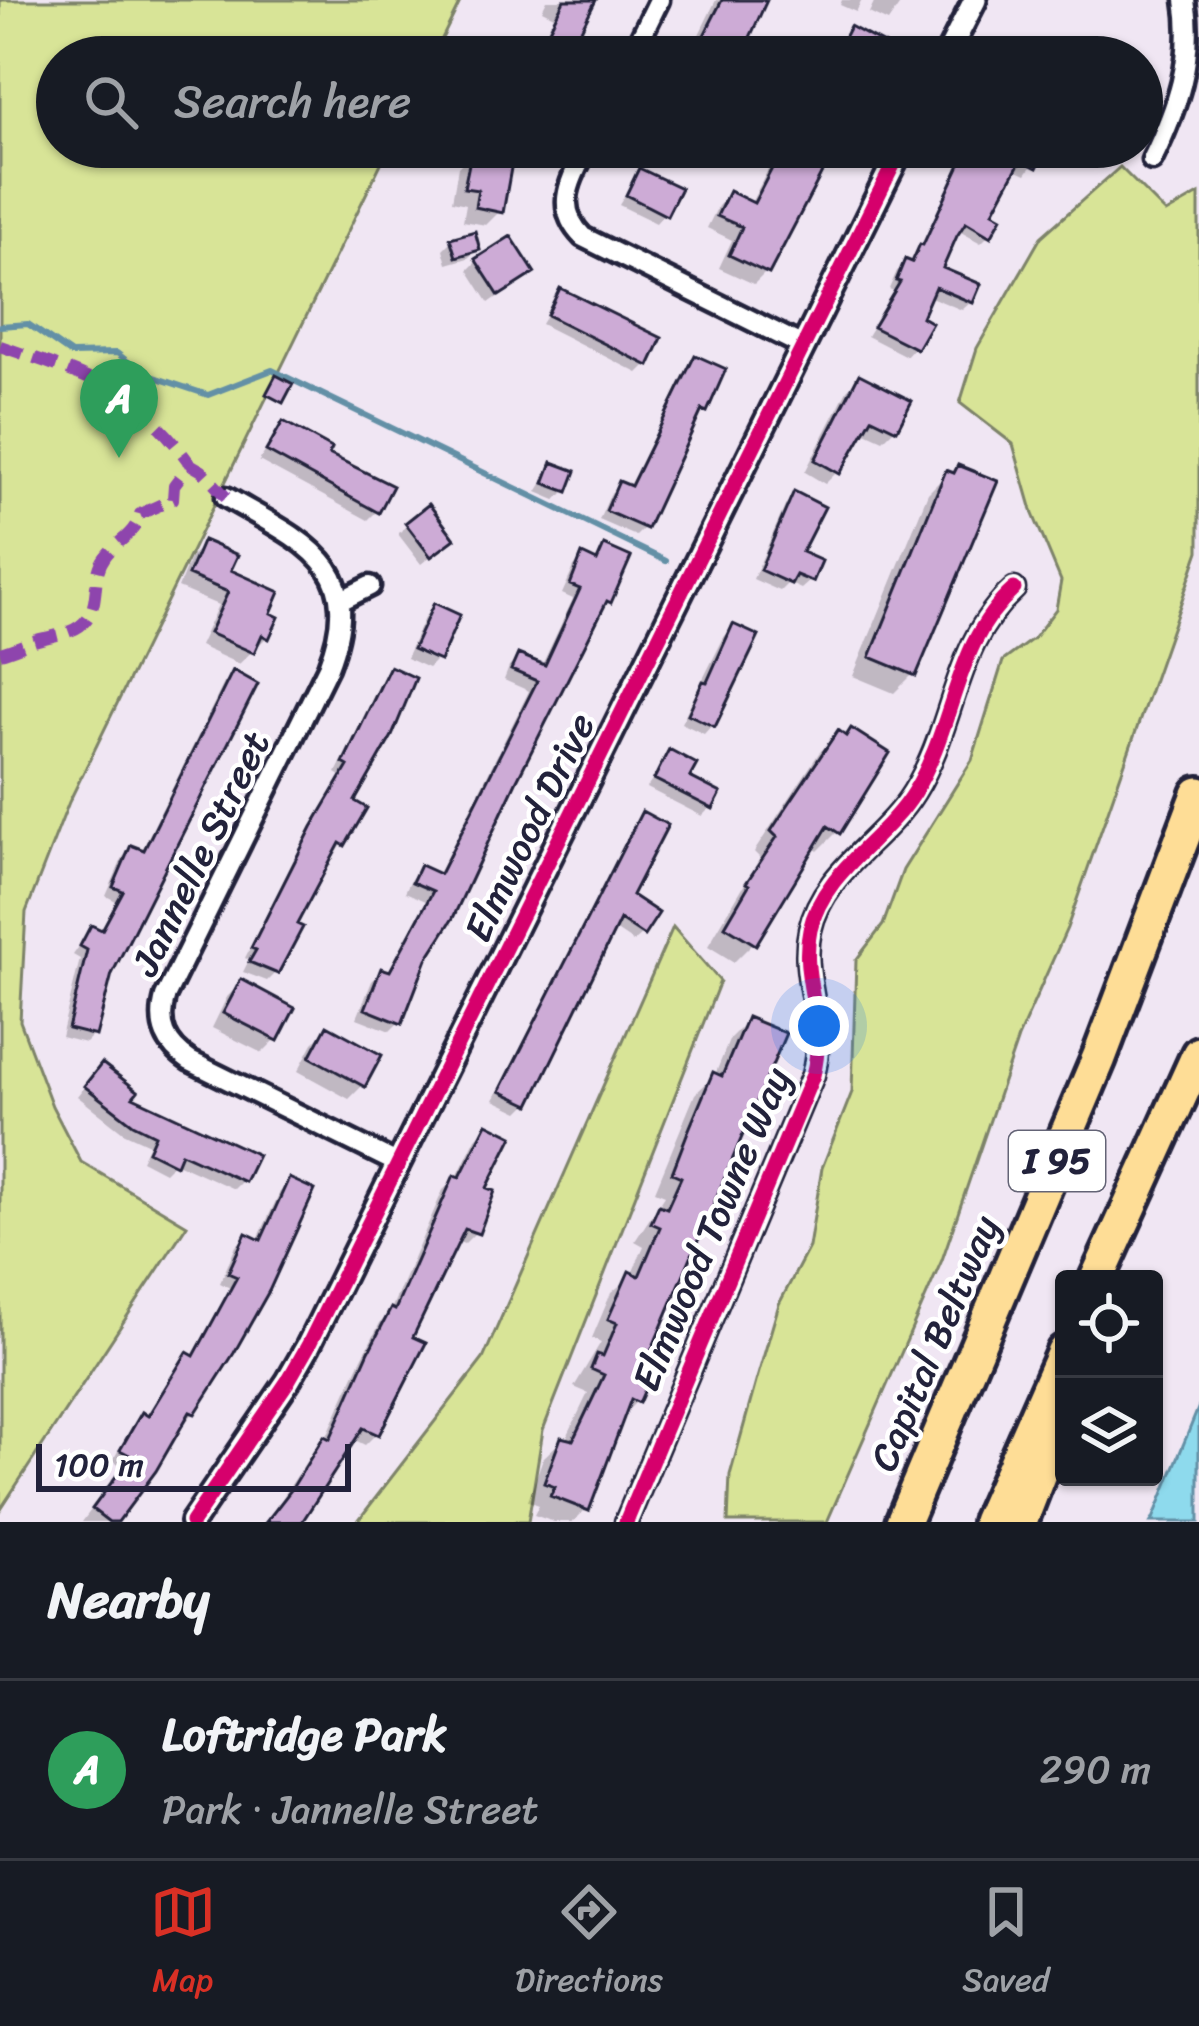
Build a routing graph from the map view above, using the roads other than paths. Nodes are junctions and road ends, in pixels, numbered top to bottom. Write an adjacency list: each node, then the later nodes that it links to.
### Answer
1 (659, 0): 4 (street)
2 (975, 0): 5 (street)
3 (1185, 0): 6 (street)
4 (641, 36)
5 (957, 36)
6 (1163, 136)
7 (577, 168): 9 (street)
8 (892, 168): 9 (street, Elmwood Drive)
9 (803, 346): 16 (street, Elmwood Drive)
10 (226, 497): 13 (street)
11 (370, 586): 13 (street)
12 (1014, 589): 22 (street, Elmwood Towne Way)
13 (342, 600): 16 (street, Jannelle Street)
14 (1199, 794): 23 (highway, Capital Beltway / I 95)
15 (1199, 1058): 17 (highway, I 95); 18 (highway, I 95)
16 (399, 1164): 21 (street, Elmwood Drive)
17 (1101, 1270)
18 (1118, 1270)
19 (1055, 1372): 24 (highway)
20 (1055, 1432): 25 (highway)
21 (192, 1522)
22 (626, 1522)
23 (903, 1522)
24 (989, 1522)
25 (1020, 1522)

